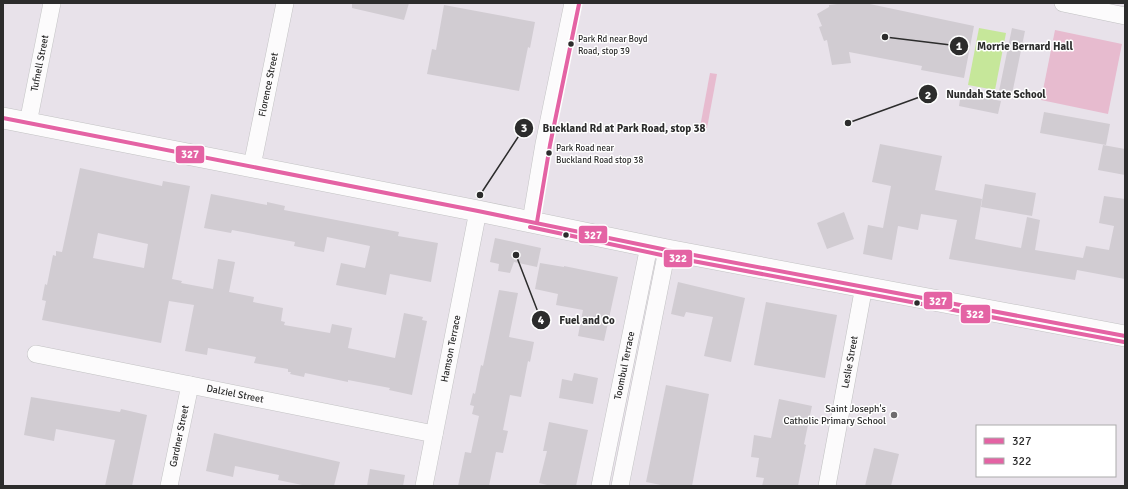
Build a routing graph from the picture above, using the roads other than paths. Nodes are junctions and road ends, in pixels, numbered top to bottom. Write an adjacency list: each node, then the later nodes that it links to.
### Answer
1 (52, 3): 7 (street, Tufnell Street)
2 (285, 3): 8 (street, Florence Street)
3 (573, 3): 10 (street)
4 (1063, 3): 5 (street)
5 (1125, 16)
6 (3, 118): 7 (street)
7 (28, 123): 8 (street)
8 (252, 166): 9 (street)
9 (478, 211): 10 (street); 16 (street, Hamson Terrace)
10 (530, 221): 11 (street)
11 (658, 248): 12 (street); 19 (street, Toombul Terrace); 20 (street, Toombul Terrace)
12 (864, 286): 13 (street); 21 (street, Leslie Street)
13 (1125, 336)
14 (36, 354): 15 (street, Dalziel Street)
15 (190, 385): 16 (street, Dalziel Street); 17 (street, Gardner Street)
16 (434, 434): 18 (street, Hamson Terrace)
17 (169, 486)
18 (424, 486)
19 (600, 486)
20 (620, 486)
21 (827, 486)

